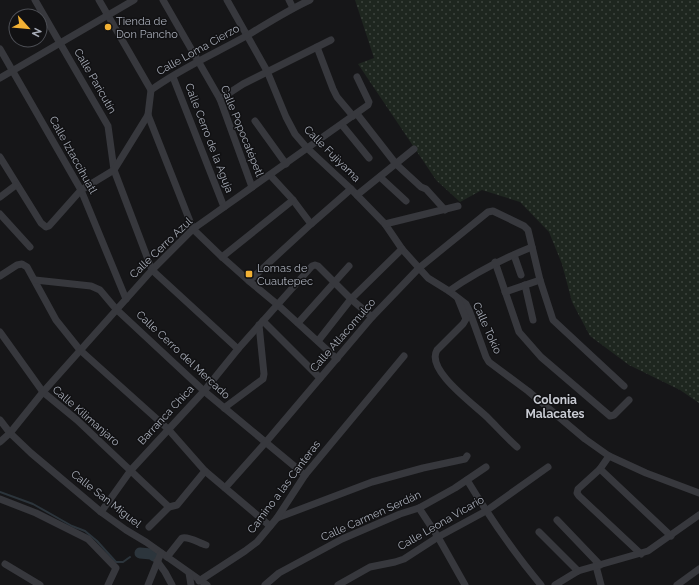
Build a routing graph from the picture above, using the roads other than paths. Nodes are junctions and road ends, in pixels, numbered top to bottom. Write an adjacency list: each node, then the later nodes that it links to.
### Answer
1 (35, 0): 12 (street, Calle Paricutín)
2 (99, 0): 9 (street)
3 (134, 0): 9 (street)
4 (163, 0): 15 (street, Calle Popocatépetl)
5 (227, 0): 10 (street, Calle Fujiyama)
6 (289, 0): 8 (street)
7 (310, 0): 8 (street, Calle Loma Cierzo)
8 (293, 8): 10 (street, Calle Loma Cierzo)
9 (108, 16): 12 (street); 21 (street)
10 (248, 35): 15 (street, Calle Loma Cierzo); 17 (street, Calle Fujiyama)
11 (332, 40): 13 (street)
12 (60, 42): 16 (street); 33 (street, Calle Paricutín)
13 (317, 47): 17 (street); 24 (street)
14 (0, 49): 16 (street, Calle Iztaccíhuatl)
15 (199, 61): 18 (street, Calle Loma Cierzo); 22 (street, Calle Popocatépetl)
16 (12, 71): 20 (street); 39 (street, Calle Iztaccíhuatl)
17 (267, 71): 22 (street); 27 (street, Calle Fujiyama)
18 (173, 77): 21 (street, Calle Loma Cierzo); 45 (street, Calle Cerro de la Aguja)
19 (357, 77): 24 (street, Calle Cerro Azul)
20 (0, 78)
21 (151, 90): 23 (street, Calle Loma Cierzo)
22 (220, 99): 37 (street, Calle Popocatépetl)
23 (148, 115): 33 (street, Calle Loma Cierzo); 50 (street)
24 (355, 115): 26 (street, Calle Cerro Azul); 32 (street)
25 (255, 121): 31 (street)
26 (342, 124): 27 (street, Calle Cerro Azul); 30 (street)
27 (307, 148): 31 (street, Calle Cerro Azul); 38 (street, Calle Fujiyama)
28 (414, 149): 32 (street)
29 (0, 157): 36 (street)
30 (369, 158)
31 (286, 164): 34 (street, Calle Cerro Azul)
32 (396, 164): 35 (street); 46 (street)
33 (114, 170): 39 (street, Calle Loma Cierzo); 59 (street, Calle Paricutín)
34 (270, 175): 37 (street, Calle Cerro Azul); 42 (street)
35 (380, 177): 40 (street); 43 (street)
36 (16, 185): 39 (street, Calle Loma Cierzo); 41 (street)
37 (252, 187): 45 (street, Calle Cerro Azul)
38 (351, 189): 40 (street, Calle Fujiyama); 48 (street)
39 (81, 190): 70 (street, Calle Iztaccíhuatl)
40 (357, 195): 49 (street, Calle Fujiyama)
41 (0, 197)
42 (293, 200): 48 (street); 55 (street)
43 (406, 201)
44 (458, 206): 46 (street)
45 (224, 207): 50 (street, Calle Cerro Azul)
46 (445, 210): 49 (street)
47 (0, 214): 51 (street)
48 (311, 224): 64 (street)
49 (385, 224): 53 (street, Calle Fujiyama)
50 (193, 229): 55 (street); 59 (street, Calle Cerro Azul)
51 (30, 247)
52 (532, 247): 54 (street); 58 (street, Calle Atlacomulco); 63 (street)
53 (402, 249): 58 (street, Calle Fujiyama); 71 (street)
54 (514, 254): 56 (street); 61 (street)
55 (222, 257): 64 (street)
56 (495, 262): 67 (street); 68 (street)
57 (349, 266): 65 (street)
58 (419, 268): 67 (street, Calle Tokio); 74 (street, Calle Atlacomulco)
59 (152, 270): 70 (street, Calle Cerro Azul); 80 (street)
60 (0, 276): 62 (street)
61 (521, 276)
62 (34, 280): 73 (street, Calle Cerro del Mercado); 81 (street)
63 (540, 280): 66 (street); 85 (street)
64 (249, 281): 72 (street)
65 (333, 282): 71 (street); 72 (street, Barranca Chica); 77 (street)
66 (525, 285): 68 (street); 75 (street)
67 (449, 291): 69 (street, Calle Tokio)
68 (505, 292): 88 (street)
69 (456, 297): 95 (street); 97 (street, Calle Tokio)
70 (126, 299): 73 (street, Calle Cerro Azul)
71 (351, 299): 74 (street); 79 (street)
72 (278, 305): 76 (street, Barranca Chica); 77 (street)
73 (116, 309): 81 (street, Calle Cerro Azul); 86 (street, Calle Cerro del Mercado)
74 (372, 317): 83 (street, Calle Atlacomulco)
75 (533, 320)
76 (261, 323): 80 (street, Barranca Chica); 84 (street); 89 (street)
77 (298, 323): 79 (street)
78 (0, 332): 87 (street, Calle Kilimanjaro)
79 (318, 341): 83 (street)
80 (238, 349): 86 (street, Barranca Chica)
81 (80, 350): 87 (street, Calle Cerro Azul); 91 (street)
82 (404, 356): 103 (street, Camino a las Canteras)
83 (337, 359): 84 (street, Calle Atlacomulco)
84 (320, 378): 94 (street, Calle Atlacomulco)
85 (624, 386)
86 (204, 390): 89 (street, Calle Cerro del Mercado); 91 (street, Barranca Chica)
87 (43, 392): 92 (street, Calle Cerro Azul); 101 (street, Calle Kilimanjaro)
88 (629, 400)
89 (224, 408): 94 (street, Calle Cerro del Mercado)
90 (0, 420): 92 (street, Calle San Miguel)
91 (168, 429): 101 (street, Barranca Chica); 102 (street)
92 (10, 433): 93 (street, Calle Cerro Azul); 111 (street, Calle San Miguel)
93 (0, 442)
94 (266, 442): 103 (street, Calle Cerro del Mercado); 105 (street, Calle Atlacomulco)
95 (517, 448)
96 (467, 456): 113 (street)
97 (609, 456): 100 (street); 106 (street, Calle Tokio)
98 (548, 466): 110 (street, Calle Leona Vicario)
99 (486, 467): 104 (street, Calle Carmen Serdán)
100 (600, 469): 118 (street); 122 (street)
101 (132, 470): 108 (street, Calle Kilimanjaro); 111 (street, Barranca Chica)
102 (205, 471): 105 (street); 108 (street)
103 (305, 475): 113 (street, Camino a las Canteras)
104 (467, 480): 109 (street, Calle Carmen Serdán); 110 (street)
105 (225, 488): 115 (street)
106 (699, 493)
107 (0, 499): 132 (street)
108 (169, 507): 116 (street)
109 (419, 508): 119 (street); 137 (street, Calle Carmen Serdán)
110 (486, 511): 119 (street, Calle Leona Vicario); 140 (street)
111 (101, 512): 121 (street, Calle San Miguel)
112 (699, 515): 118 (street)
113 (277, 518): 115 (street, Camino a las Canteras)
114 (557, 520): 126 (street)
115 (270, 526): 130 (street, Camino a las Canteras)
116 (149, 527)
117 (539, 532): 128 (street)
118 (670, 536): 122 (street)
119 (438, 538): 138 (street, Calle Leona Vicario); 139 (street)
120 (206, 546): 123 (street)
121 (160, 553): 123 (street, Calle San Miguel); 124 (street)
122 (641, 554): 126 (street)
123 (167, 557): 129 (street, Calle San Miguel)
124 (157, 561): 133 (street); 134 (street)
125 (5, 564): 131 (street)
126 (598, 566): 128 (street); 142 (street)
127 (699, 569): 143 (street)
128 (578, 571): 141 (street)
129 (189, 573): 130 (street, Calle San Miguel); 135 (street)
130 (199, 581): 136 (street, Calle San Miguel)
131 (40, 585)
132 (108, 585)
133 (148, 585)
134 (172, 585)
135 (191, 585)
136 (207, 585)
137 (265, 585)
138 (338, 585)
139 (465, 585)
140 (541, 585)
141 (555, 585)
142 (601, 585)
143 (677, 585)

